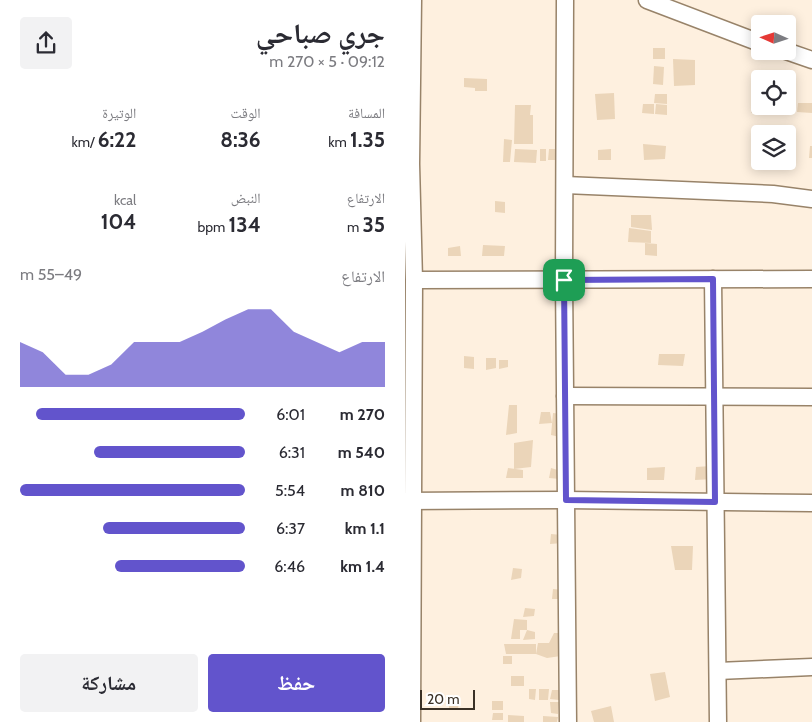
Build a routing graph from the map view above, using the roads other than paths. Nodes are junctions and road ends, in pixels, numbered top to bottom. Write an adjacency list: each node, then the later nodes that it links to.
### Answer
1 (413, 0): 7 (street)
2 (565, 0): 8 (street)
3 (647, 0): 4 (street)
4 (751, 40)
5 (796, 54): 6 (street)
6 (812, 60)
7 (408, 164): 10 (street)
8 (565, 185): 9 (street); 14 (street)
9 (812, 199)
10 (409, 234): 13 (street)
11 (713, 279): 12 (street); 14 (street); 16 (street)
12 (812, 279)
13 (414, 280): 14 (street); 19 (street)
14 (564, 280): 15 (street)
15 (565, 396): 16 (street); 18 (street)
16 (713, 396): 17 (street); 20 (street)
17 (812, 396)
18 (566, 500): 19 (street); 20 (street); 25 (street)
19 (409, 501): 24 (street)
20 (715, 502): 21 (street); 23 (street)
21 (812, 503)
22 (812, 667): 23 (street)
23 (718, 671): 26 (street)
24 (413, 722)
25 (568, 722)
26 (718, 722)

